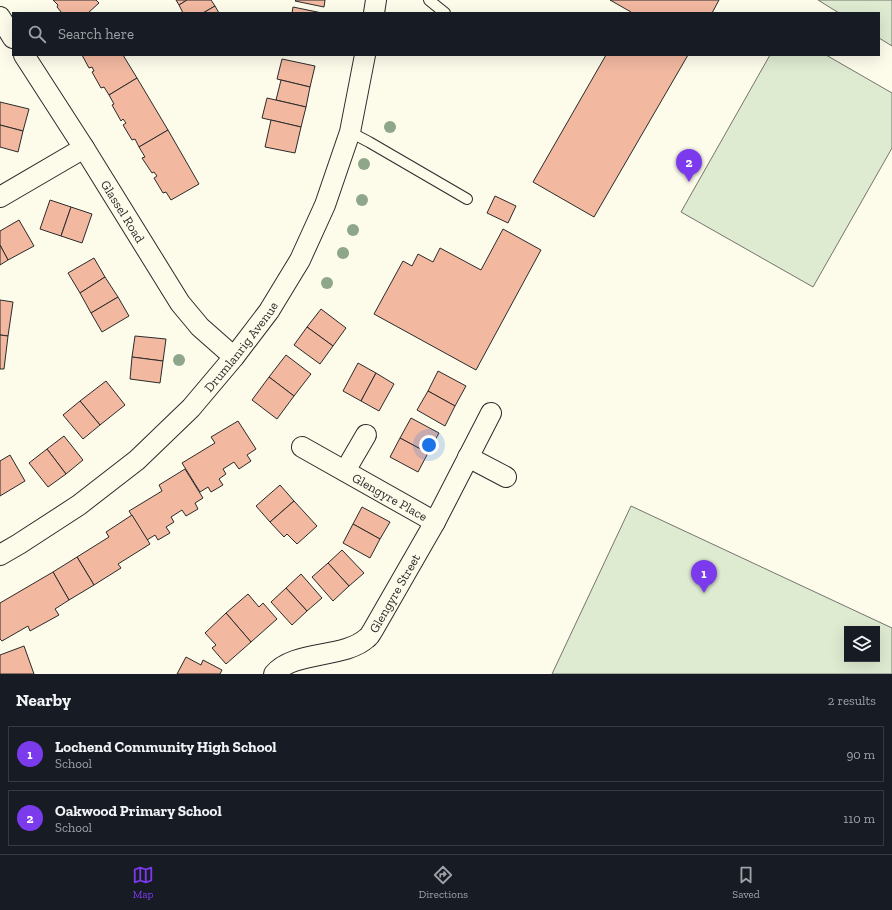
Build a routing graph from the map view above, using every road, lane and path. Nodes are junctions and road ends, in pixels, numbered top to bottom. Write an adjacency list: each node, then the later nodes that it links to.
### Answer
1 (376, 0): 3 (street)
2 (429, 0): 4 (lane)
3 (374, 12)
4 (444, 12)
5 (0, 17): 6 (street)
6 (12, 36)
7 (25, 56): 10 (street, Glassel Road)
8 (365, 56): 9 (street, Drumlanrig Avenue)
9 (350, 132): 12 (lane); 13 (street, Drumlanrig Avenue)
10 (84, 148): 11 (street); 13 (street, Glassel Road)
11 (0, 197)
12 (467, 199)
13 (234, 357): 21 (street, Drumlanrig Avenue)
14 (491, 413): 17 (street, Glengyre Street)
15 (366, 435): 18 (street, Glengyre Place)
16 (302, 447): 18 (street, Glengyre Place)
17 (468, 457): 19 (street); 20 (street, Glengyre Street)
18 (345, 471): 20 (street, Glengyre Place)
19 (506, 477)
20 (435, 522): 22 (street, Glengyre Street)
21 (0, 555)
22 (274, 674)

